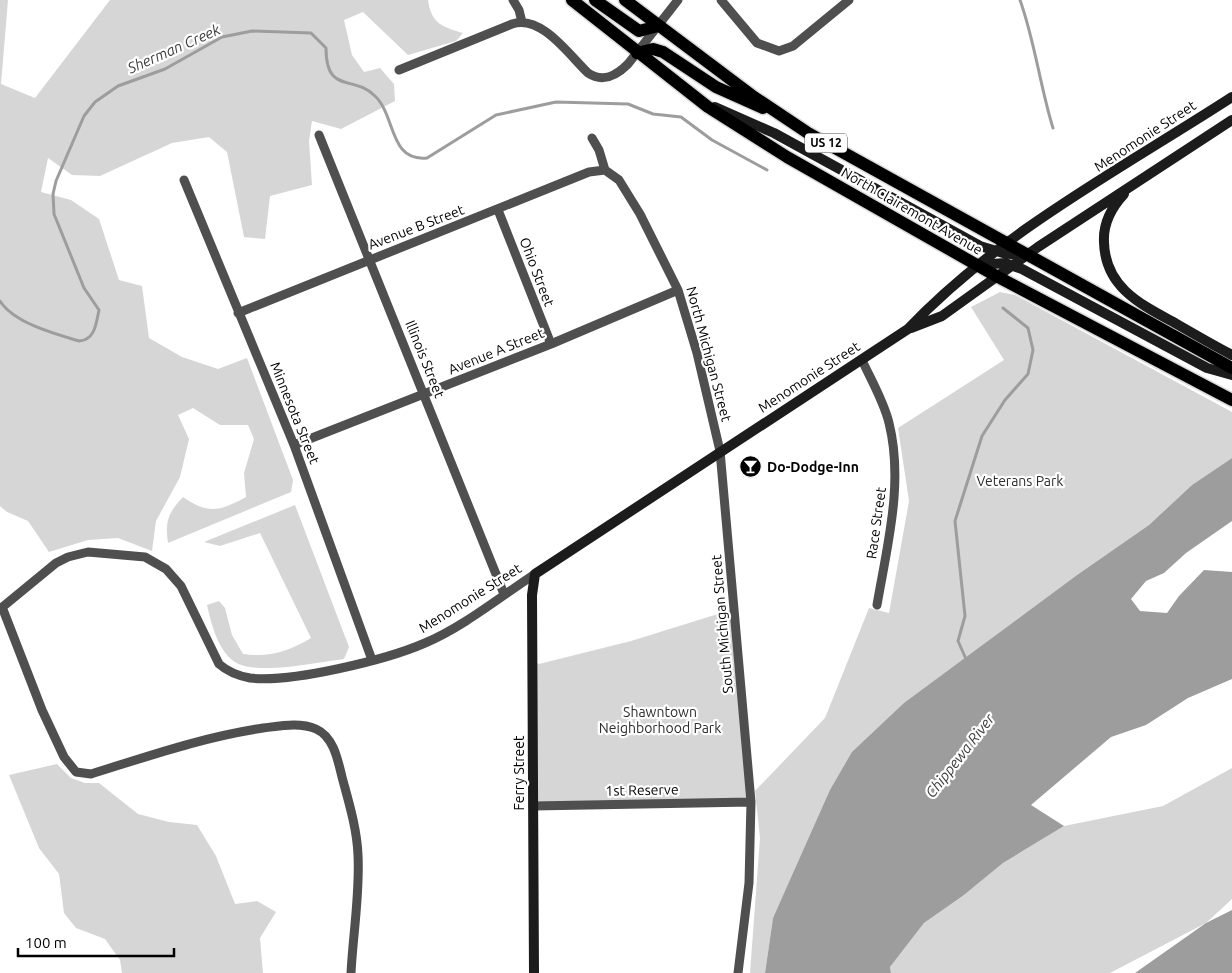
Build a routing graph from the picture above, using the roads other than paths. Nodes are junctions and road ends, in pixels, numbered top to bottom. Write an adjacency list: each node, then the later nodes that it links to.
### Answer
1 (513, 0): 8 (street)
2 (572, 0): 10 (main road, North Clairemont Avenue / US 12)
3 (595, 0): 9 (main road)
4 (625, 0): 9 (main road, North Clairemont Avenue / US 12)
5 (678, 0): 9 (street)
6 (720, 0): 7 (street)
7 (849, 0)
8 (522, 22): 10 (street); 11 (street)
9 (658, 26): 10 (street); 14 (main road, North Clairemont Avenue / US 12)
10 (638, 53): 13 (main road, North Clairemont Avenue / US 12); 14 (main road)
11 (399, 70)
12 (1232, 96): 22 (main road, Menomonie Street)
13 (700, 101): 22 (main road); 26 (main road, North Clairemont Avenue / US 12)
14 (784, 116): 22 (main road, North Clairemont Avenue / US 12)
15 (1232, 120): 20 (main road, Menomonie Street)
16 (320, 135): 24 (street, Illinois Street)
17 (592, 138): 18 (street, North Michigan Street)
18 (606, 170): 21 (street, Avenue B Street); 28 (street, North Michigan Street)
19 (184, 180): 29 (street, Minnesota Street)
20 (1132, 185): 23 (main road, Menomonie Street); 32 (main road)
21 (498, 210): 24 (street, Avenue B Street); 31 (street, Ohio Street)
22 (1000, 248): 23 (main road, North Clairemont Avenue / US 12); 26 (main road, Menomonie Street)
23 (1026, 256): 25 (main road, Menomonie Street); 34 (main road, North Clairemont Avenue / US 12)
24 (370, 260): 29 (street, Avenue B Street); 36 (street, Illinois Street)
25 (1013, 265): 26 (main road); 27 (main road, Menomonie Street); 35 (main road)
26 (977, 266): 27 (main road, North Clairemont Avenue / US 12); 30 (main road, Menomonie Street)
27 (998, 277): 30 (main road, Menomonie Street); 37 (main road, North Clairemont Avenue / US 12)
28 (678, 290): 31 (street, Avenue A Street); 39 (street, North Michigan Street)
29 (238, 313): 38 (street, Minnesota Street)
30 (908, 329): 33 (main road, Menomonie Street)
31 (550, 344): 36 (street, Avenue A Street)
32 (1232, 355)
33 (862, 360): 39 (main road, Menomonie Street); 42 (street, Race Street)
34 (1232, 368)
35 (1232, 375)
36 (425, 394): 38 (street, Avenue A Street); 41 (street, Illinois Street)
37 (1232, 400)
38 (294, 445): 44 (street, Minnesota Street)
39 (720, 451): 40 (main road, Menomonie Street); 45 (street, South Michigan Street)
40 (535, 574): 41 (street, Menomonie Street); 46 (main road, Ferry Street)
41 (504, 594): 44 (street, Menomonie Street)
42 (877, 605)
43 (1, 608): 44 (street, Menomonie Street); 47 (street)
44 (372, 660)
45 (751, 802): 46 (street, 1st Reserve); 49 (street, South Michigan Street)
46 (533, 806): 48 (main road, Ferry Street)
47 (350, 973)
48 (534, 973)
49 (738, 973)

